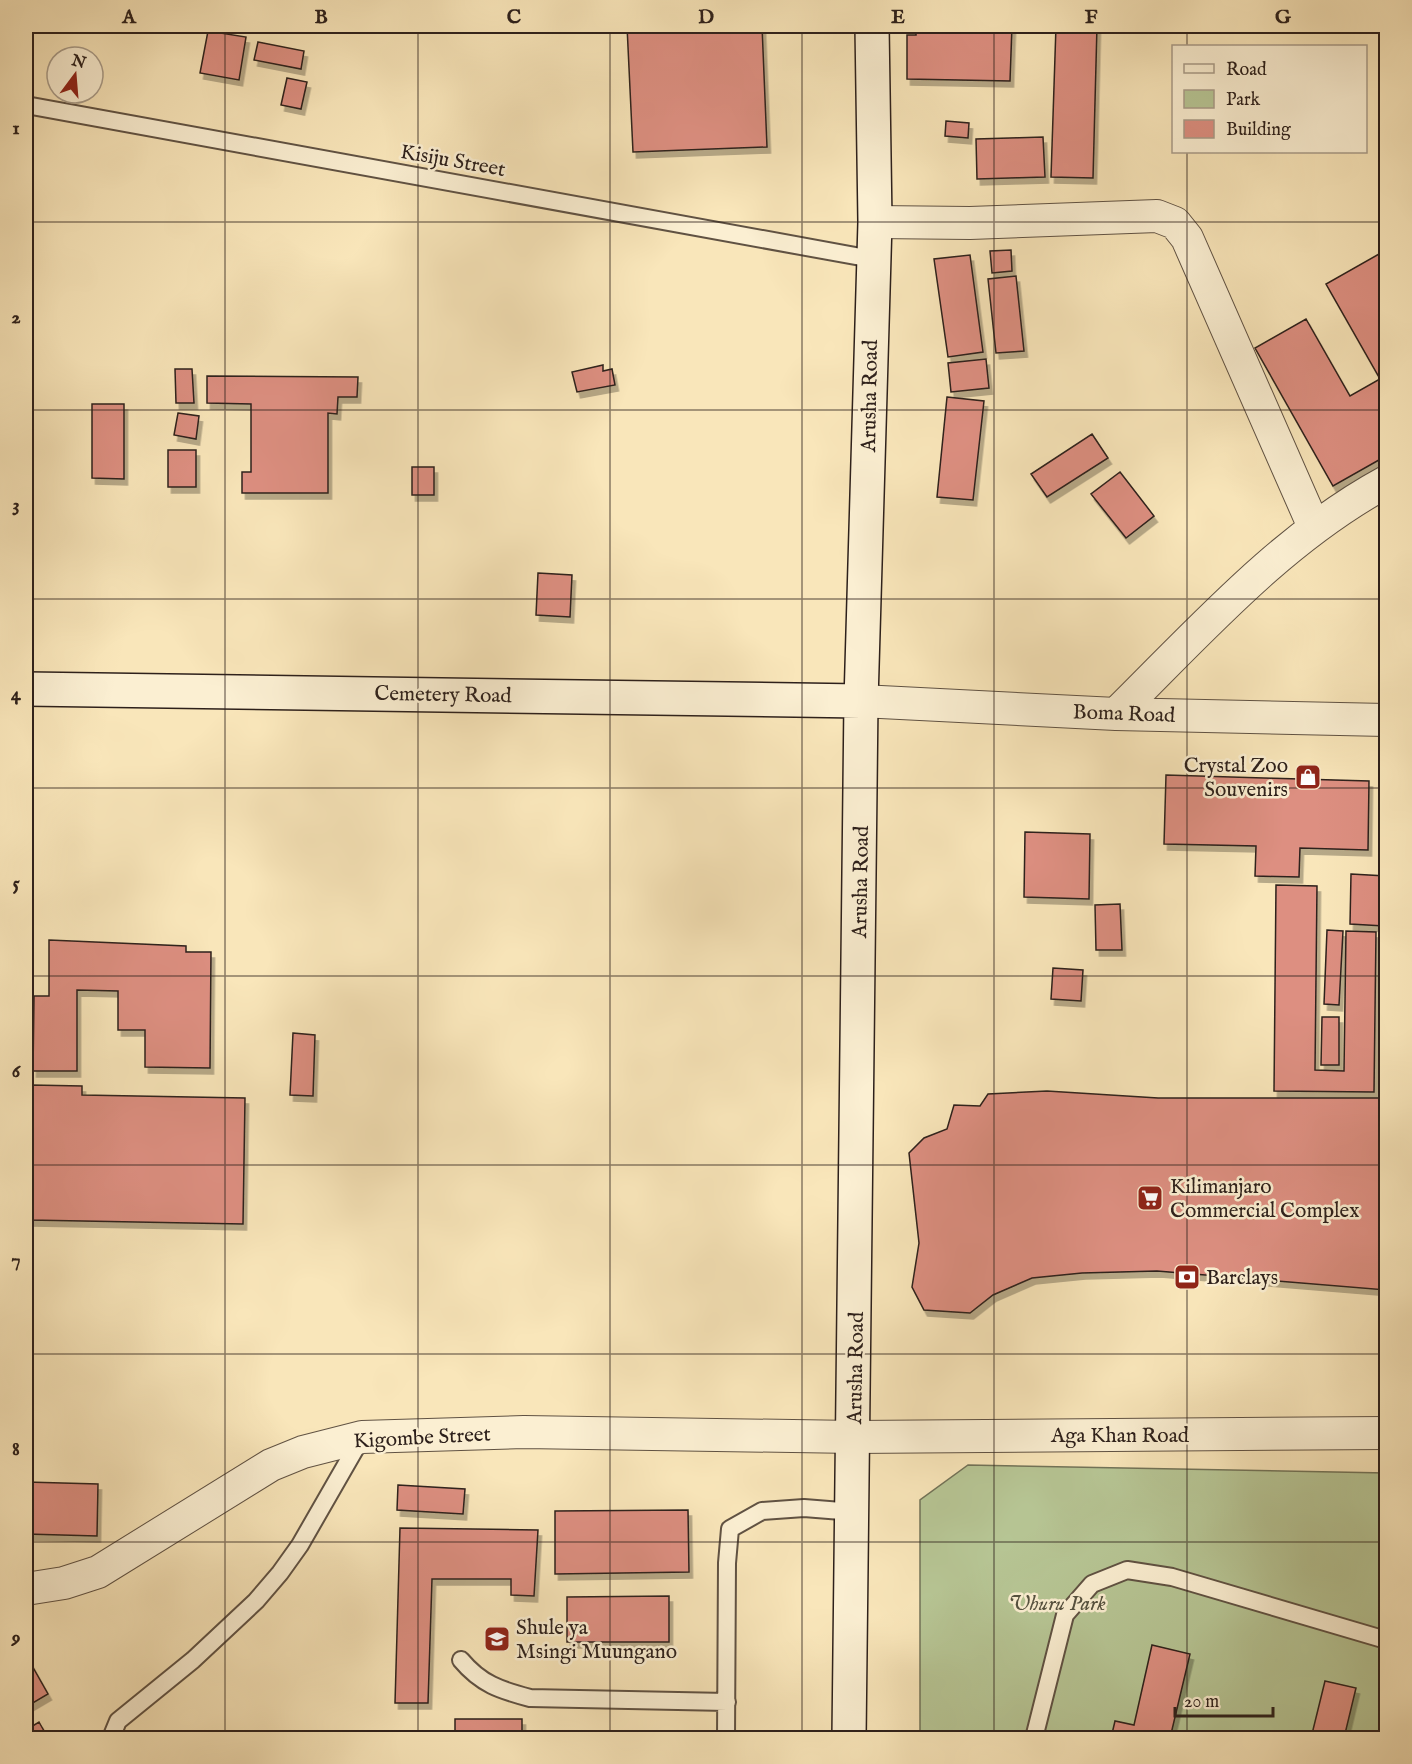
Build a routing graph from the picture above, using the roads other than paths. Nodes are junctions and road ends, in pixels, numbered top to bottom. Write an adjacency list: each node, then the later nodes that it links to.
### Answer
1 (872, 26): 3 (main road, Arusha Road)
2 (26, 105): 4 (lane, Kisiju Street)
3 (874, 222): 4 (main road, Arusha Road); 6 (street)
4 (872, 259): 8 (main road, Arusha Road)
5 (1386, 482): 6 (street)
6 (1314, 527): 9 (street)
7 (26, 689): 8 (main road, Cemetery Road)
8 (861, 701): 9 (street, Boma Road); 13 (main road, Arusha Road)
9 (1116, 714): 10 (street, Boma Road)
10 (1386, 720)
11 (1386, 1433): 13 (street, Aga Khan Road)
12 (362, 1437): 13 (street, Kigombe Street); 15 (street, Kigombe Street); 19 (lane)
13 (855, 1437): 14 (main road, Arusha Road)
14 (854, 1512): 18 (lane); 21 (main road, Arusha Road)
15 (26, 1589)
16 (1386, 1640): 22 (lane)
17 (461, 1660): 18 (lane)
18 (727, 1702): 20 (lane)
19 (111, 1738)
20 (726, 1738)
21 (849, 1738)
22 (1034, 1738)

